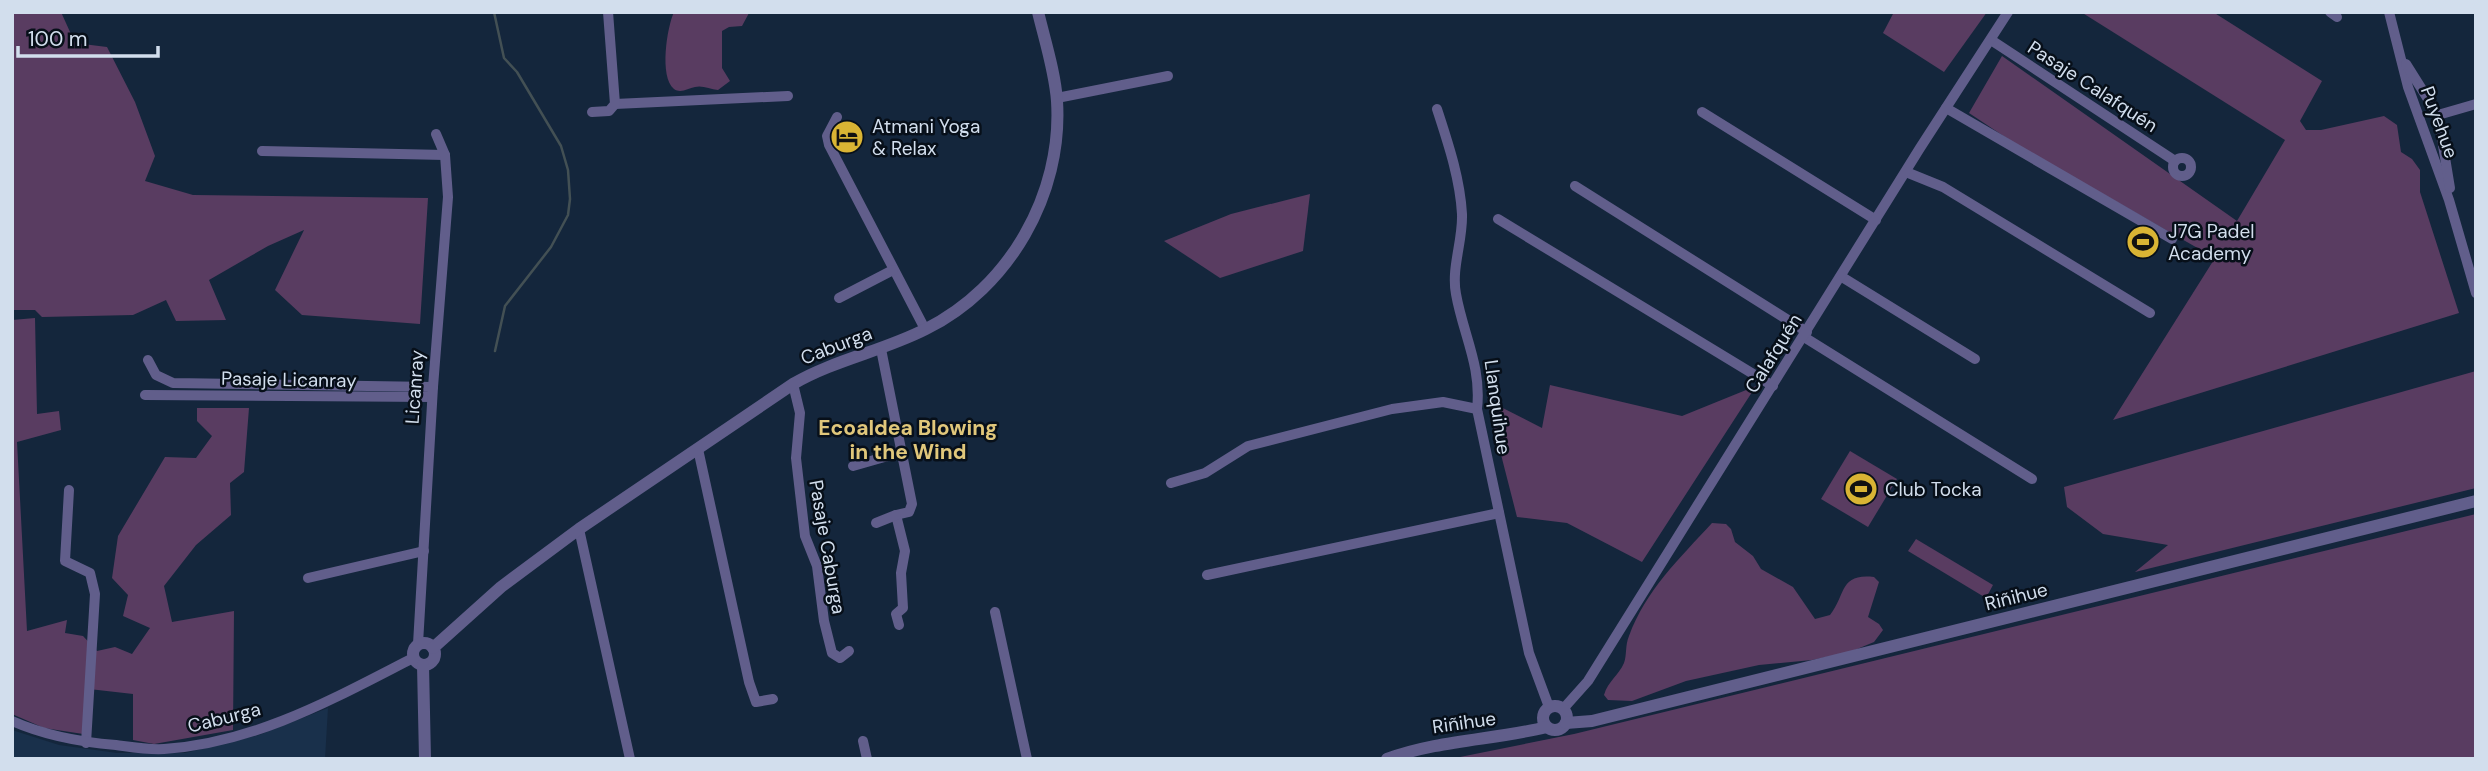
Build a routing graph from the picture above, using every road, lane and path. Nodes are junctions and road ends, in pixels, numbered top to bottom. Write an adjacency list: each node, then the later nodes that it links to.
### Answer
1 (608, 12): 10 (street)
2 (1038, 12): 9 (street, Caburga)
3 (2008, 12): 5 (street, Calafquén)
4 (2389, 12): 6 (street, Puyehue)
5 (1991, 40): 12 (street, Calafquén); 21 (street, Pasaje Calafquén)
6 (2401, 56): 16 (street, Puyehue); 24 (street, Puyehue)
7 (1168, 76): 9 (street)
8 (788, 96): 10 (street)
9 (1057, 98): 33 (street, Caburga)
10 (615, 104): 15 (street)
11 (2476, 104): 16 (street)
12 (1946, 108): 22 (street, Calafquén); 27 (street)
13 (1437, 109): 42 (street, Llanquihue)
14 (1702, 111): 26 (street)
15 (592, 112)
16 (2438, 115): 24 (street, Puyehue)
17 (836, 117): 28 (street)
18 (436, 134): 20 (street, Licanray)
19 (262, 151): 20 (street)
20 (445, 155): 40 (street, Licanray)
21 (2175, 161)
22 (1906, 172): 26 (street, Calafquén); 32 (street)
23 (1575, 186): 34 (street)
24 (2449, 200): 30 (street, Puyehue)
25 (1497, 219): 39 (street)
26 (1877, 220): 29 (street, Calafquén)
27 (2172, 239)
28 (893, 270): 31 (street); 33 (street)
29 (1842, 277): 34 (street, Calafquén); 36 (street)
30 (2476, 293)
31 (839, 298)
32 (2150, 313)
33 (925, 330): 35 (street, Caburga)
34 (1806, 335): 39 (street, Calafquén); 46 (street)
35 (881, 349): 38 (street, Caburga); 44 (street)
36 (1975, 359)
37 (148, 360): 40 (street)
38 (793, 384): 43 (street, Caburga); 61 (street, Pasaje Caburga)
39 (1773, 386): 65 (street, Calafquén)
40 (432, 392): 41 (street, Pasaje Licanray); 54 (street, Licanray)
41 (145, 395)
42 (1477, 409): 47 (street); 50 (street, Llanquihue)
43 (698, 449): 53 (street, Caburga); 63 (street)
44 (902, 452): 45 (street, Pasaje Caburga); 51 (street)
45 (853, 466)
46 (2032, 479)
47 (1171, 483)
48 (69, 490): 70 (street)
49 (2476, 501): 67 (street, Riñihue)
50 (1499, 513): 55 (street); 64 (street, Llanquihue)
51 (896, 515): 52 (street); 58 (street)
52 (876, 523)
53 (579, 528): 60 (street, Caburga); 72 (street)
54 (424, 551): 56 (street); 59 (street, Licanray)
55 (1208, 575)
56 (307, 578)
57 (995, 612): 74 (street)
58 (899, 625)
59 (418, 644): 60 (street); 62 (street)
60 (433, 648): 62 (street, Caburga)
61 (849, 650)
62 (418, 662): 70 (street, Caburga); 71 (street)
63 (773, 699)
64 (1549, 707): 65 (street); 68 (street)
65 (1563, 709): 67 (street)
66 (12, 721): 70 (street, Caburga)
67 (1566, 723): 68 (street, Riñihue)
68 (1547, 726): 75 (street, Riñihue)
69 (863, 741): 73 (street)
70 (86, 743)
71 (425, 759)
72 (630, 759)
73 (867, 759)
74 (1027, 759)
75 (1387, 759)

